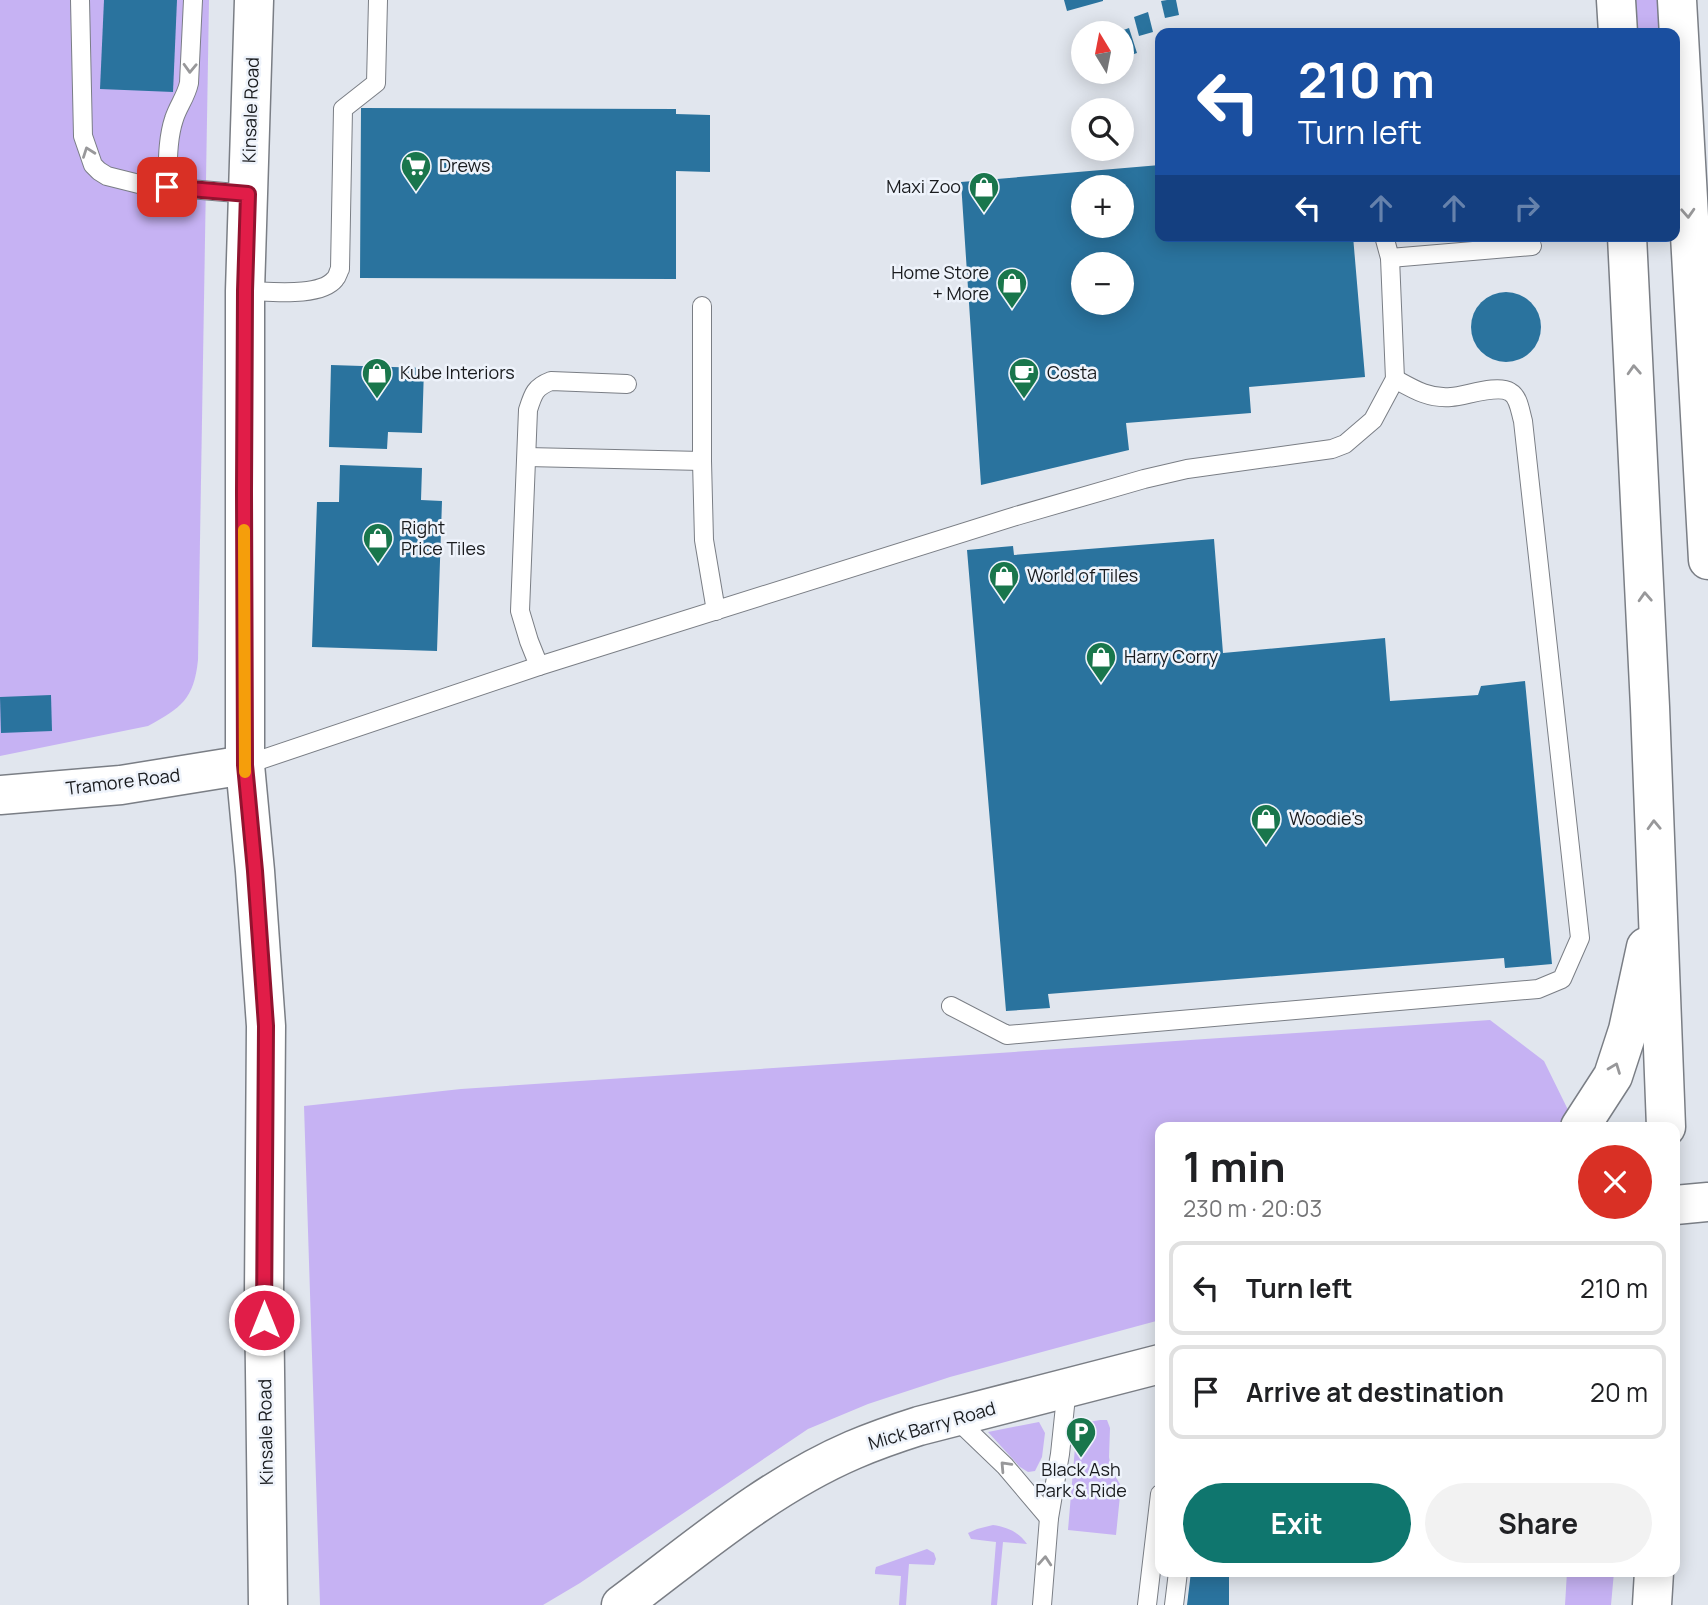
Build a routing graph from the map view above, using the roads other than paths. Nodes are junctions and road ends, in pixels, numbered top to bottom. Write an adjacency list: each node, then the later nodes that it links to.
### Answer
1 (80, 0): 10 (lane, one-way to 1)
2 (193, 0): 10 (lane, one-way to 10)
3 (254, 0): 11 (main road, Kinsale Road)
4 (378, 0): 16 (lane)
5 (1616, 0): 7 (main road)
6 (1677, 0): 8 (main road, one-way to 8)
7 (1618, 28)
8 (1679, 28)
9 (1680, 54): 22 (main road, one-way to 22)
10 (167, 187): 11 (lane)
11 (248, 194): 16 (main road, Kinsale Road)
12 (1386, 242): 15 (lane)
13 (1628, 242): 27 (main road, one-way to 13)
14 (1532, 246): 15 (lane)
15 (1390, 258): 18 (lane)
16 (245, 291): 25 (main road, Kinsale Road)
17 (702, 306): 21 (lane)
18 (1395, 379): 23 (lane); 28 (lane)
19 (627, 384): 20 (lane)
20 (527, 457): 21 (lane); 24 (lane)
21 (702, 461): 23 (lane)
22 (1708, 560)
23 (716, 611): 24 (lane)
24 (539, 666): 25 (lane)
25 (245, 765): 26 (main road, Tramore Road); 40 (main road, Kinsale Road)
26 (0, 795)
27 (1657, 893): 29 (main road, one-way to 27); 30 (main road)
28 (951, 1006)
29 (1583, 1122)
30 (1666, 1122)
31 (1708, 1202): 32 (main road)
32 (1680, 1205)
33 (1155, 1365): 34 (main road, Mick Barry Road)
34 (1067, 1387): 35 (main road, Mick Barry Road); 36 (lane)
35 (955, 1418): 36 (lane, one-way to 35); 41 (main road, Mick Barry Road)
36 (1049, 1518): 42 (lane, one-way to 36)
37 (1155, 1537): 43 (lane)
38 (1177, 1577): 44 (lane)
39 (1654, 1577): 45 (main road)
40 (268, 1605)
41 (621, 1605)
42 (1042, 1605)
43 (1147, 1605)
44 (1174, 1605)
45 (1652, 1605)

